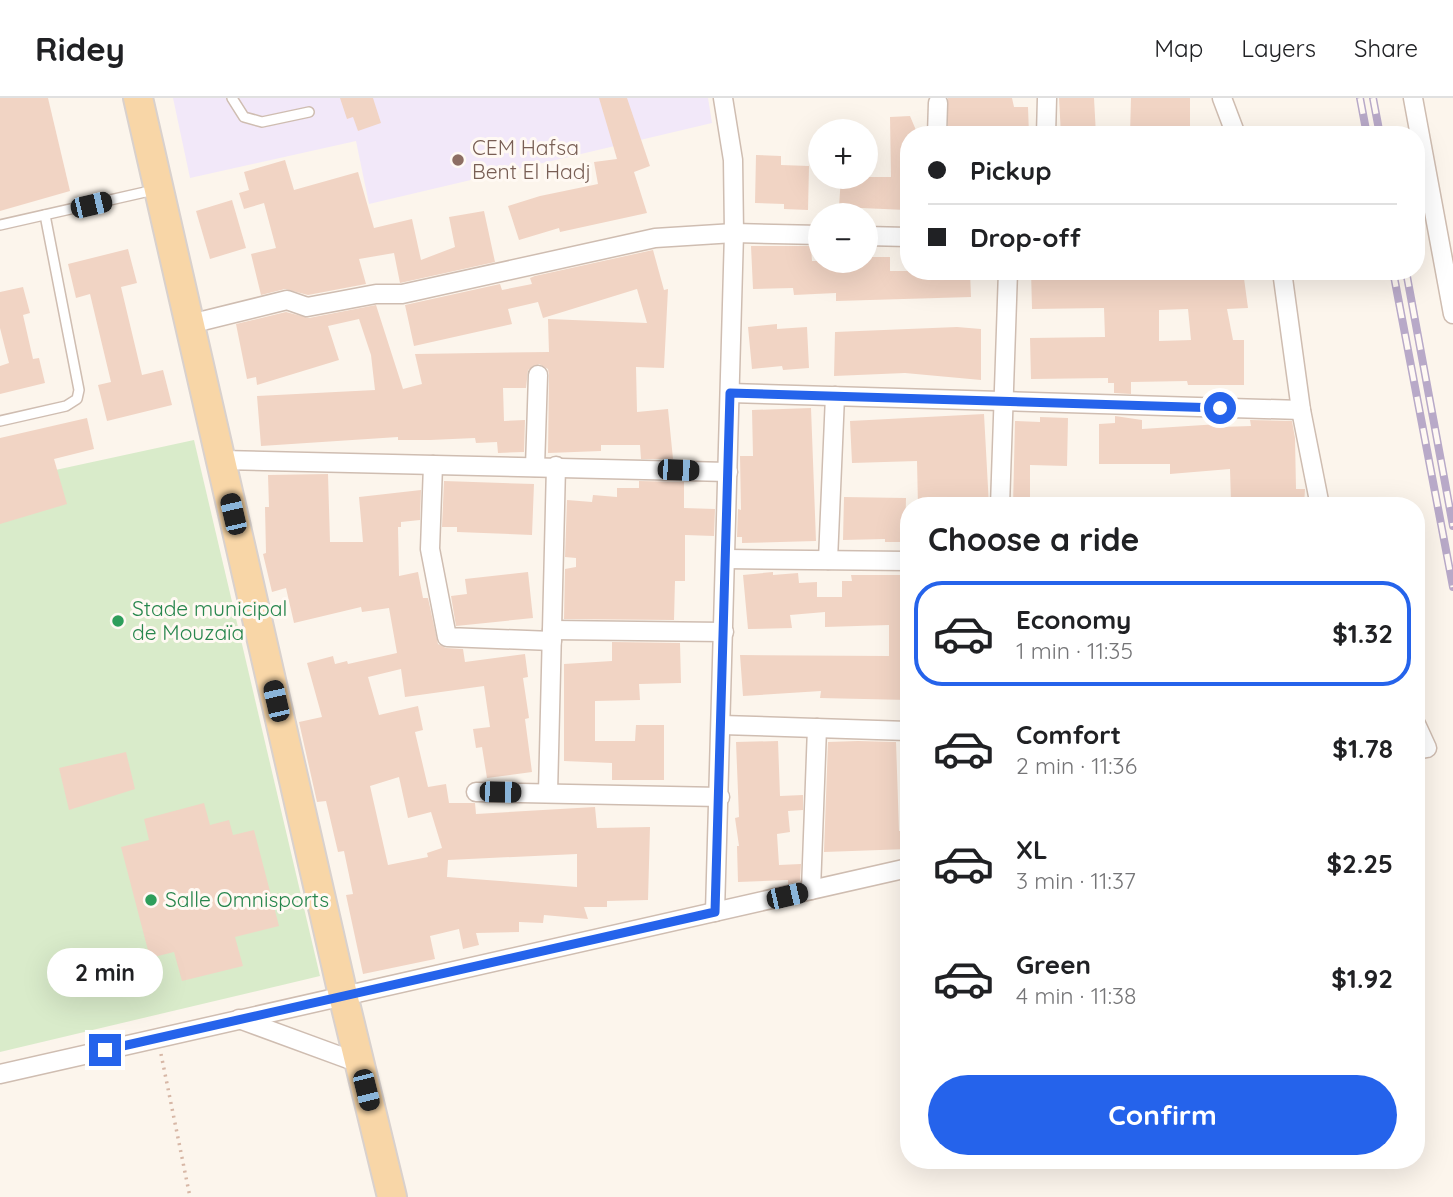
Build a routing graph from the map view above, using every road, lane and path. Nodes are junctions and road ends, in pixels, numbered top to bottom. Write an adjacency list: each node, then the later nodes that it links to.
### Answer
1 (138, 98): 14 (main road)
2 (232, 98): 8 (lane)
3 (723, 98): 17 (street)
4 (1047, 98): 10 (street)
5 (1222, 98): 11 (street)
6 (1413, 98): 12 (street)
7 (938, 103): 9 (street)
8 (309, 112)
9 (937, 126)
10 (1046, 126)
11 (1233, 126)
12 (1418, 126)
13 (1425, 163): 23 (street)
14 (159, 189): 15 (lane); 24 (main road)
15 (45, 215): 16 (lane); 30 (lane)
16 (0, 225)
17 (734, 233): 18 (street); 24 (street); 26 (street)
18 (808, 235)
19 (878, 236): 20 (street)
20 (900, 237)
21 (1007, 280): 28 (street)
22 (1283, 280): 29 (street)
23 (1453, 314)
24 (190, 324): 31 (main road)
25 (538, 375): 34 (street)
26 (730, 393): 27 (street); 35 (street)
27 (835, 396): 28 (street); 39 (street)
28 (1004, 401): 29 (street); 36 (street)
29 (1301, 410): 37 (street)
30 (0, 421)
31 (221, 460): 32 (street); 52 (main road)
32 (433, 465): 34 (street); 42 (street)
33 (556, 466): 34 (street); 35 (street); 42 (street)
34 (534, 467)
35 (728, 472): 38 (street)
36 (1000, 497)
37 (1318, 497)
38 (726, 559): 39 (street); 41 (street)
39 (828, 560): 40 (street)
40 (900, 561)
41 (724, 632): 42 (street); 43 (street)
42 (552, 636): 47 (street)
43 (722, 725): 44 (street); 48 (street)
44 (817, 728): 45 (street); 50 (street)
45 (900, 732)
46 (476, 792): 47 (street)
47 (548, 793): 48 (street)
48 (720, 797): 51 (street)
49 (900, 870): 50 (street)
50 (811, 890): 51 (street)
51 (715, 912): 52 (street)
52 (343, 995): 53 (street); 55 (main road)
53 (239, 1019): 54 (street); 55 (street)
54 (158, 1038): 56 (street); 57 (path)
55 (359, 1063): 58 (main road)
56 (0, 1074)
57 (190, 1197)
58 (392, 1197)

